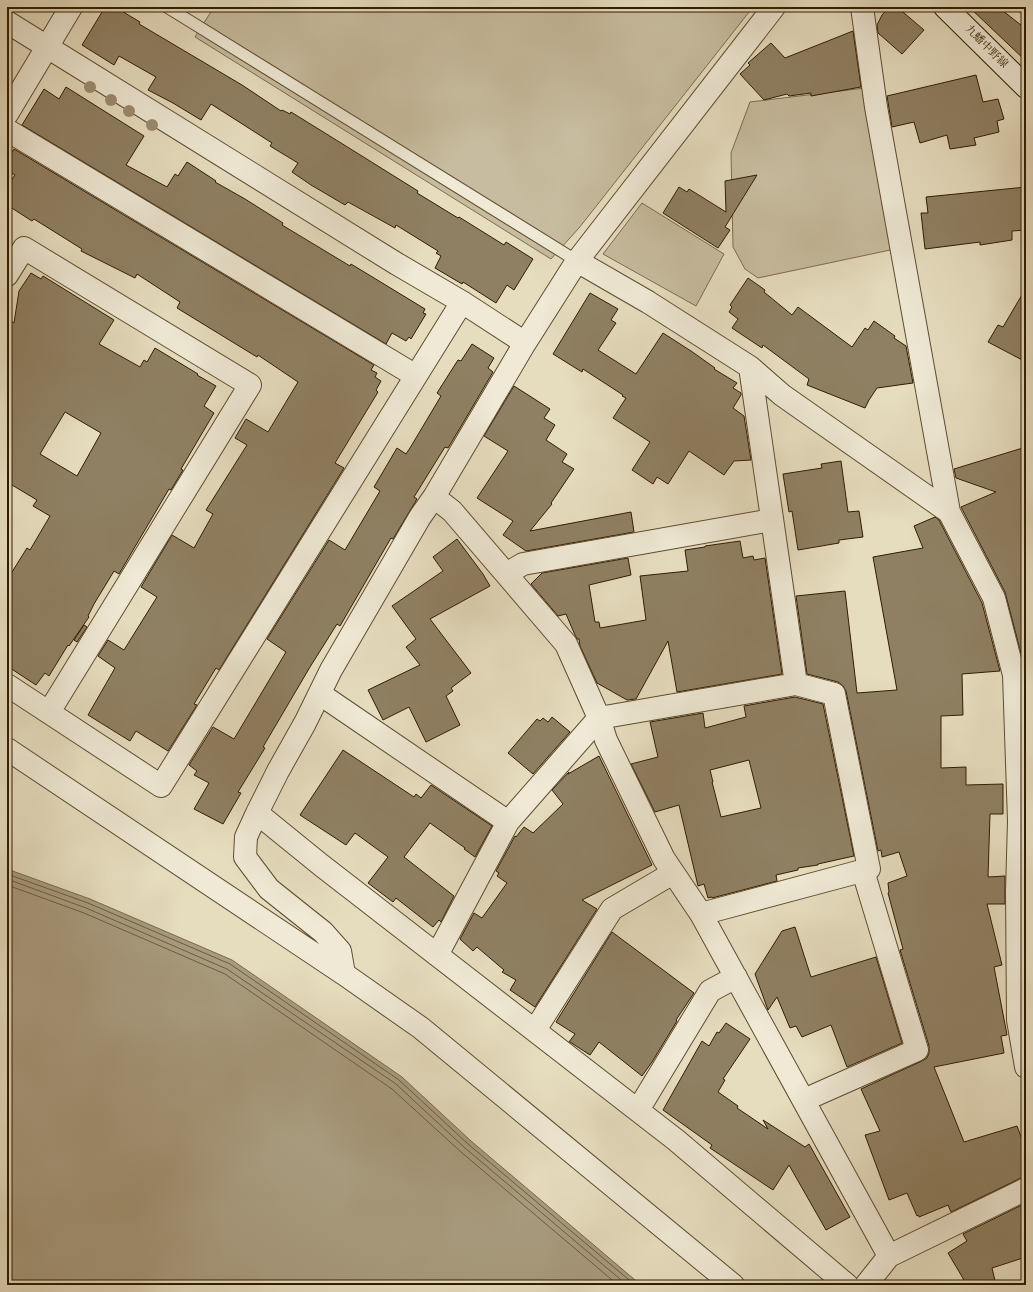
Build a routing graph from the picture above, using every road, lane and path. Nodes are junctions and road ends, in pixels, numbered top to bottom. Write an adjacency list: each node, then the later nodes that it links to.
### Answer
1 (71, 7): 7 (street)
2 (167, 7): 11 (lane)
3 (774, 7): 11 (street)
4 (862, 7): 18 (street)
5 (945, 7): 8 (street, 九蟠中野線)
6 (7, 22): 7 (street)
7 (48, 47): 9 (street); 13 (street)
8 (1026, 88)
9 (7, 114)
10 (7, 130): 16 (street)
11 (577, 261): 14 (street); 15 (street)
12 (7, 275): 24 (street)
13 (462, 302): 14 (street); 16 (street)
14 (525, 343): 17 (street)
15 (750, 367): 18 (street); 19 (street)
16 (416, 376): 24 (street)
17 (434, 497): 20 (street); 23 (street)
18 (949, 512): 28 (street)
19 (772, 520): 20 (street); 21 (street)
20 (506, 574): 25 (street)
21 (796, 684): 25 (street); 30 (street)
22 (7, 685): 24 (street)
23 (320, 694): 27 (street); 29 (street)
24 (49, 712)
25 (599, 718): 29 (street); 31 (street)
26 (7, 749): 34 (street)
27 (257, 813): 33 (street); 34 (street)
28 (1023, 821): 37 (street)
29 (508, 822): 33 (street)
30 (863, 871): 32 (street); 38 (street)
31 (673, 873): 32 (street); 36 (street)
32 (701, 914): 35 (street)
33 (437, 955): 36 (street)
34 (344, 974): 42 (street)
35 (736, 977): 38 (street); 39 (street)
36 (535, 1030): 39 (street)
37 (1026, 1067)
38 (804, 1100): 41 (street)
39 (638, 1110): 43 (street)
40 (1026, 1189): 41 (street)
41 (889, 1256): 44 (street)
42 (733, 1285)
43 (847, 1285)
44 (866, 1285)

